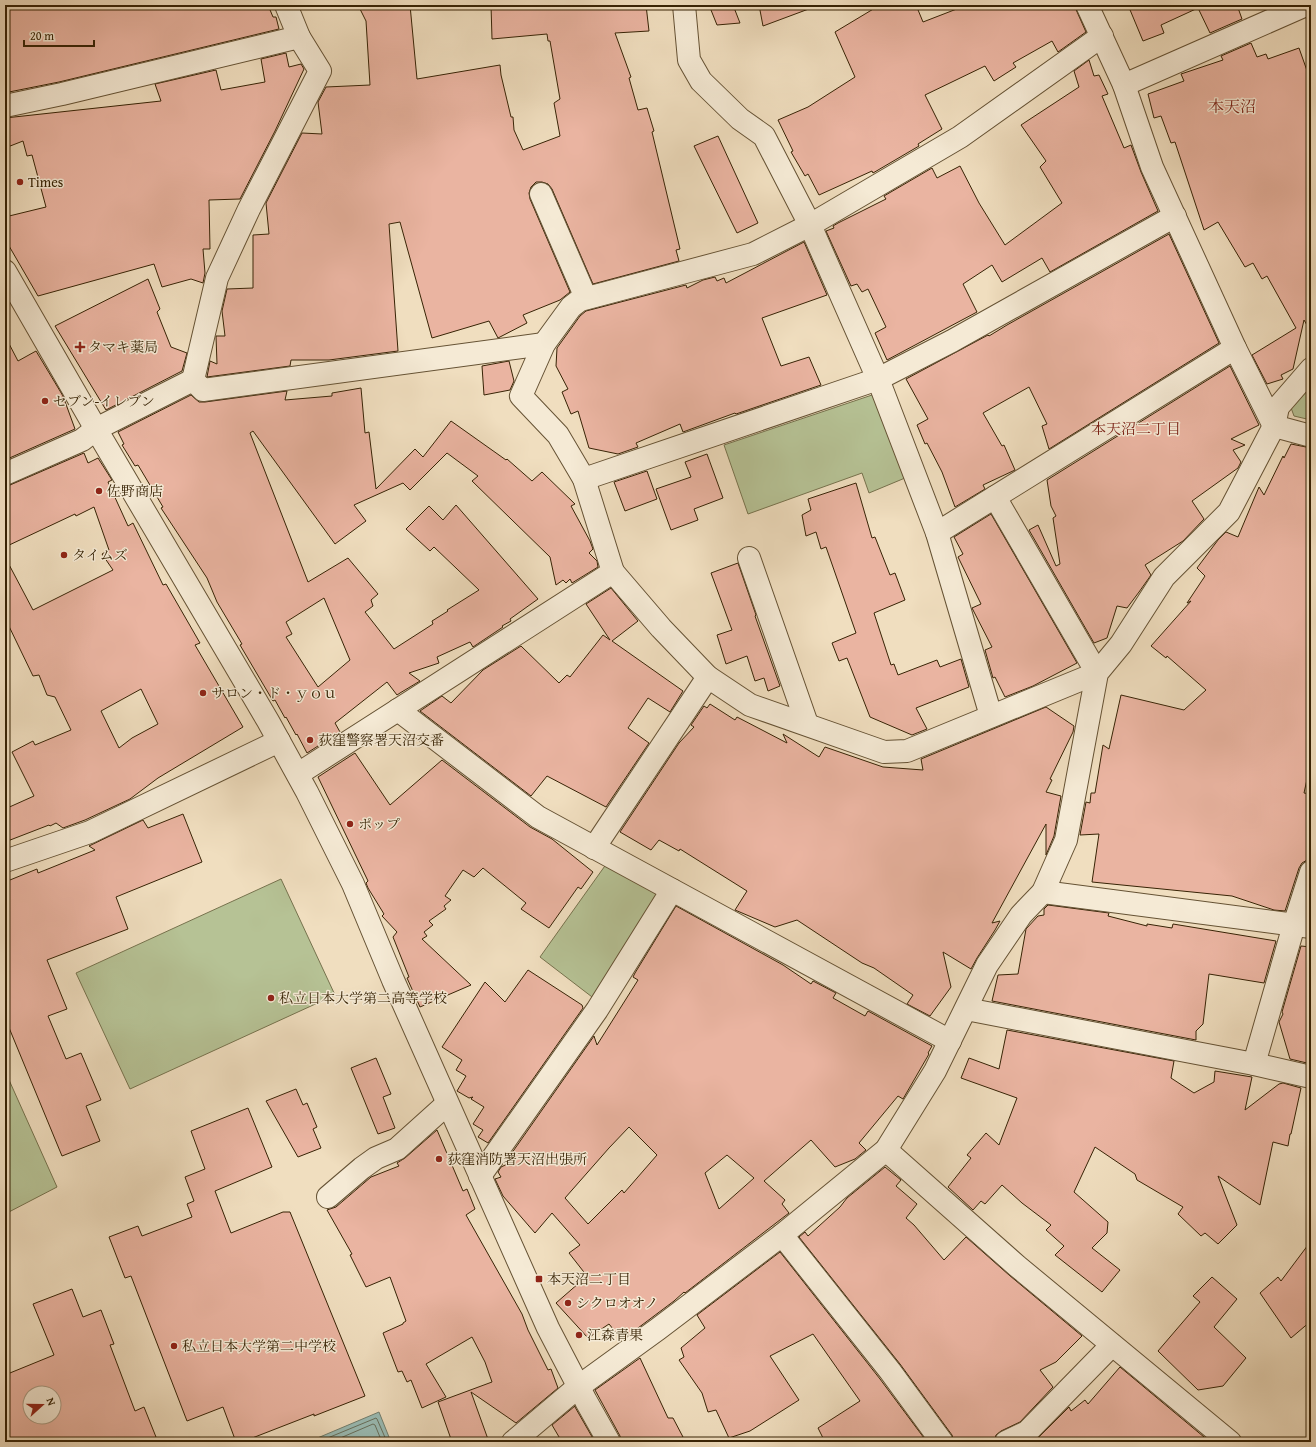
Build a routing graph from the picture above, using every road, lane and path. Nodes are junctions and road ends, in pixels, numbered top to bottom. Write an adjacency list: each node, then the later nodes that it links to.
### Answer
1 (286, 5): 6 (street)
2 (684, 5): 11 (street)
3 (1087, 5): 5 (street)
4 (1306, 5): 7 (street)
5 (1102, 36): 7 (street); 11 (street)
6 (299, 37): 8 (street); 18 (street)
7 (1124, 85): 10 (street)
8 (5, 106)
9 (541, 194): 13 (street)
10 (1175, 216): 15 (street); 17 (street)
11 (810, 226): 13 (street); 17 (street)
12 (5, 271): 20 (street)
13 (586, 298): 14 (street)
14 (544, 344): 18 (street); 23 (street)
15 (1235, 348): 19 (street); 24 (street)
16 (1311, 369): 19 (street)
17 (878, 379): 23 (street); 25 (street)
18 (193, 380): 20 (street)
19 (1274, 426): 21 (street); 28 (street)
20 (96, 429): 22 (street); 33 (street)
21 (1311, 436)
22 (5, 474)
23 (584, 479): 27 (street)
24 (995, 497): 25 (street); 28 (street)
25 (937, 533): 31 (street)
26 (749, 558): 32 (street)
27 (613, 572): 29 (street); 30 (street)
28 (1098, 673): 31 (street); 39 (street)
29 (708, 677): 32 (street); 35 (street)
30 (398, 710): 34 (street); 35 (street)
31 (991, 716): 32 (street)
32 (807, 724)
33 (279, 741): 34 (street); 36 (street)
34 (298, 774): 45 (street)
35 (594, 848): 38 (street)
36 (5, 861)
37 (1311, 872): 40 (street)
38 (672, 890): 42 (street); 47 (street)
39 (1043, 892): 40 (street); 41 (street)
40 (1303, 926): 43 (street)
41 (966, 1009): 42 (street); 43 (street)
42 (950, 1041): 46 (street)
43 (1254, 1064): 44 (street)
44 (1311, 1077)
45 (447, 1104): 47 (street); 48 (street)
46 (886, 1150): 49 (street); 50 (street)
47 (480, 1176): 51 (street)
48 (328, 1197)
49 (782, 1235): 51 (street); 54 (street)
50 (1112, 1345): 55 (street); 56 (street)
51 (578, 1387): 52 (street); 53 (street)
52 (513, 1442)
53 (609, 1442)
54 (942, 1442)
55 (1006, 1442)
56 (1230, 1442)

